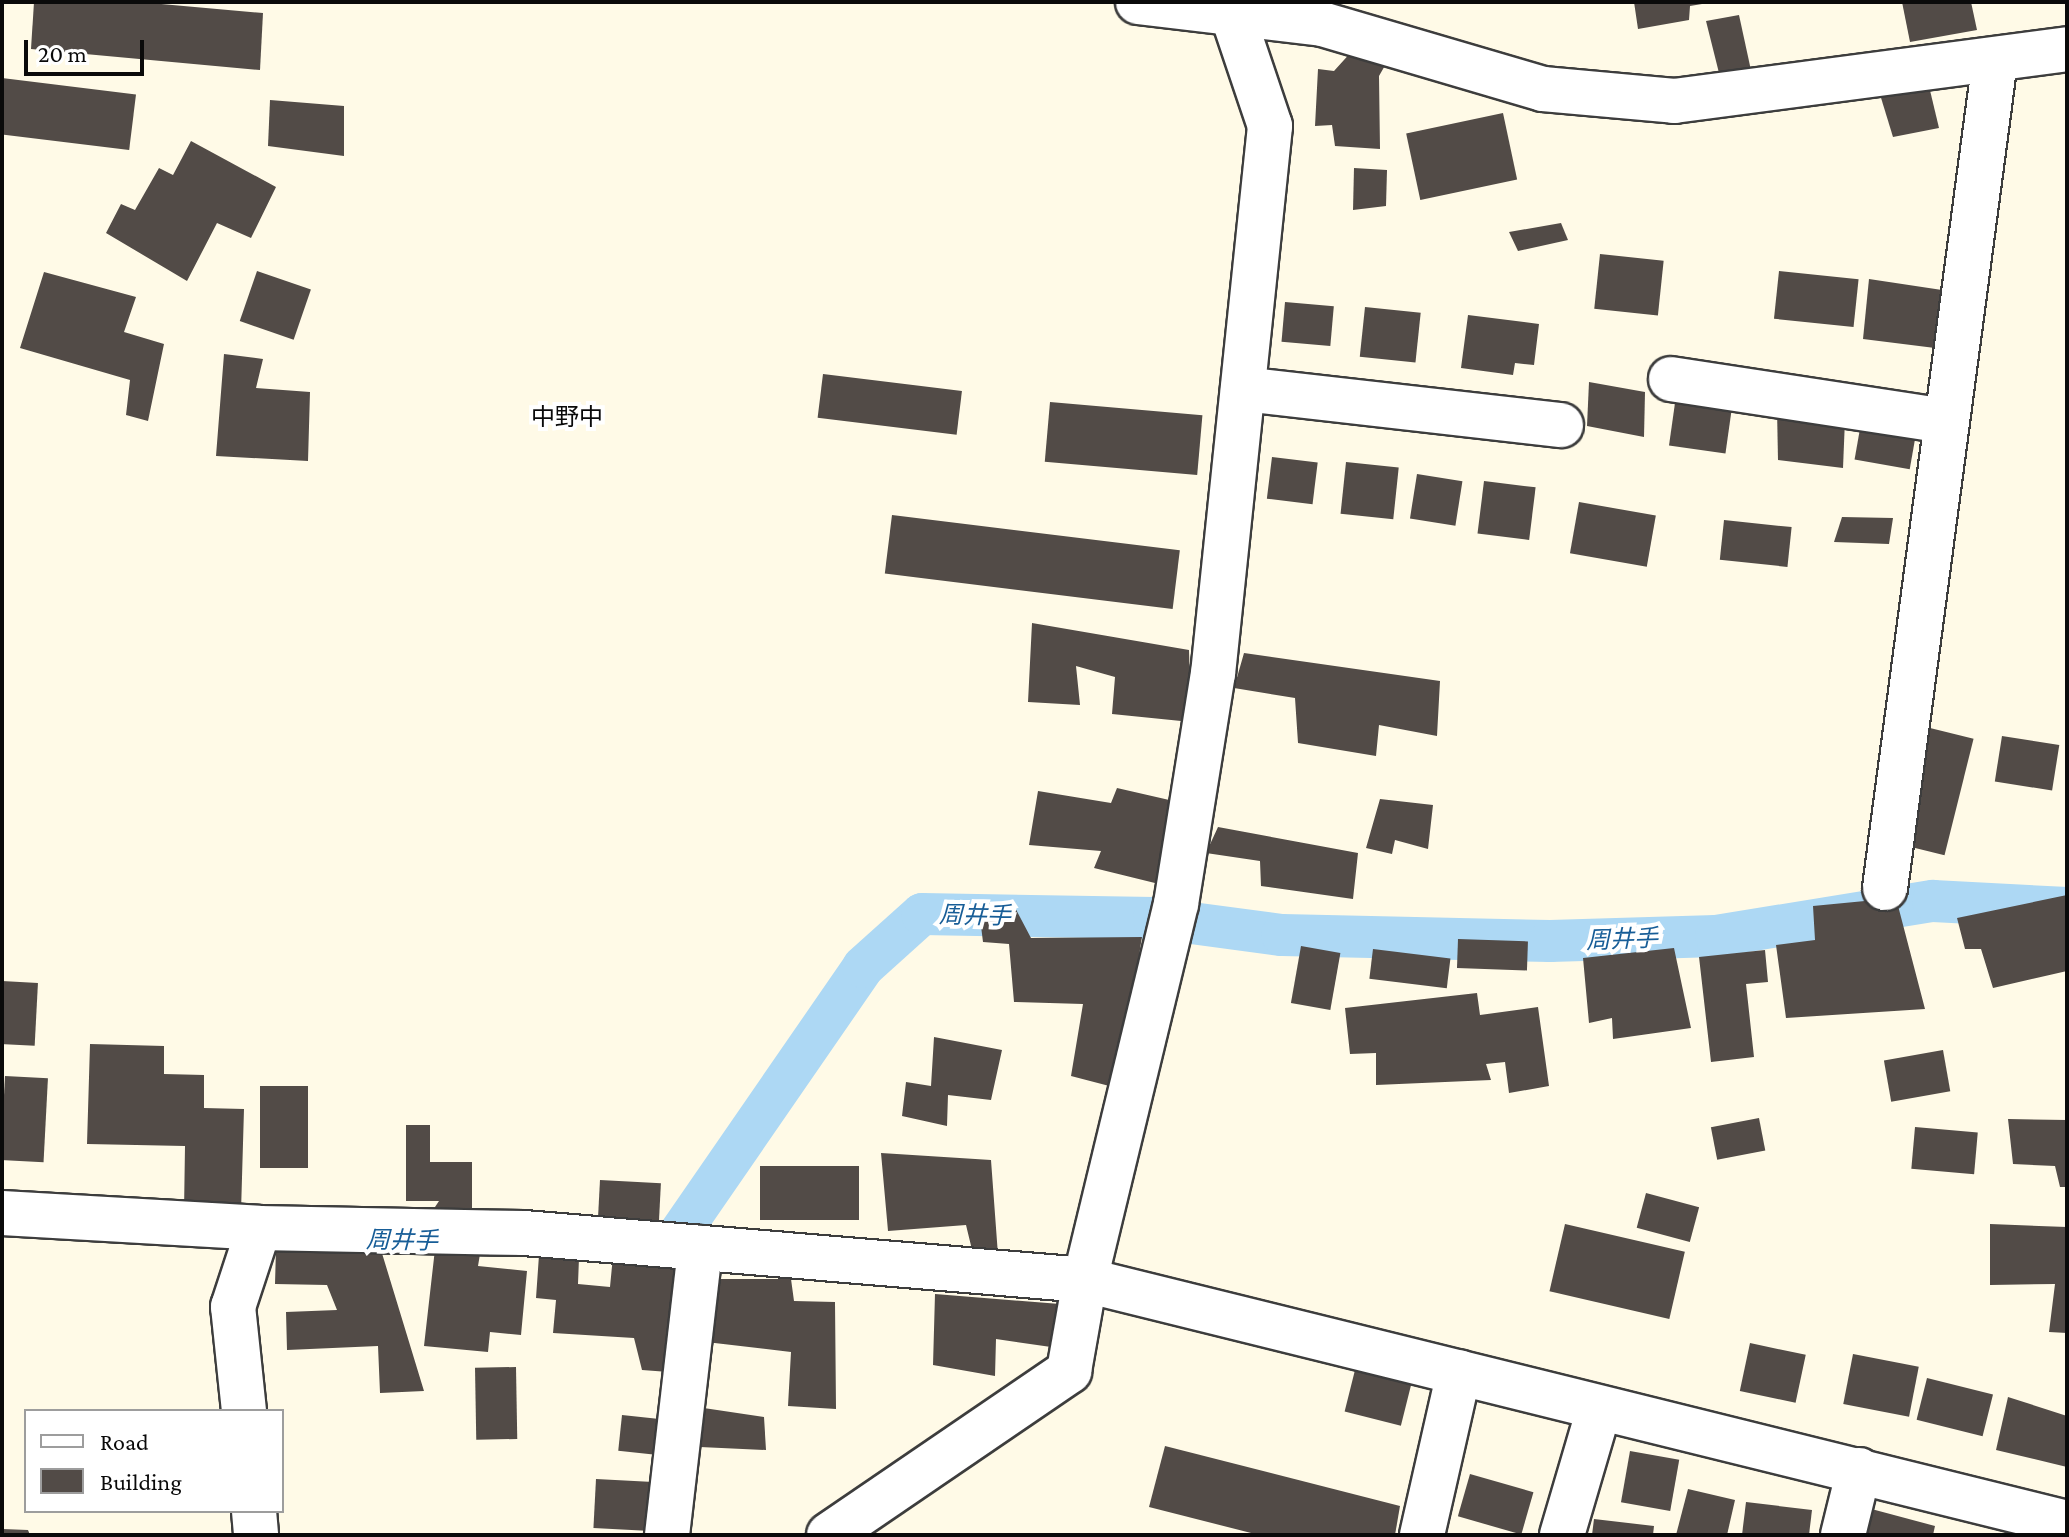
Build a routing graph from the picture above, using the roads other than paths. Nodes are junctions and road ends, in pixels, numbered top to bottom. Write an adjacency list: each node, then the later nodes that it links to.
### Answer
1 (1138, 2): 2 (street)
2 (1232, 13): 3 (street); 7 (street)
3 (1328, 13): 5 (street)
4 (2067, 49): 5 (street)
5 (1995, 60): 8 (street)
6 (1671, 379): 8 (street)
7 (1243, 389): 9 (street); 14 (street)
8 (1945, 421): 10 (street)
9 (1561, 425)
10 (1885, 888)
11 (2, 1213): 12 (street)
12 (259, 1228): 13 (street); 16 (street)
13 (700, 1248): 14 (street); 22 (street)
14 (1085, 1280): 15 (street); 23 (street)
15 (1459, 1372): 17 (street); 24 (street)
16 (244, 1409)
17 (1599, 1409): 18 (street); 25 (street)
18 (1859, 1470): 20 (street); 26 (street)
19 (254, 1513): 21 (street)
20 (2065, 1527)
21 (256, 1535)
22 (667, 1535)
23 (829, 1535)
24 (1422, 1535)
25 (1562, 1535)
26 (1843, 1535)

